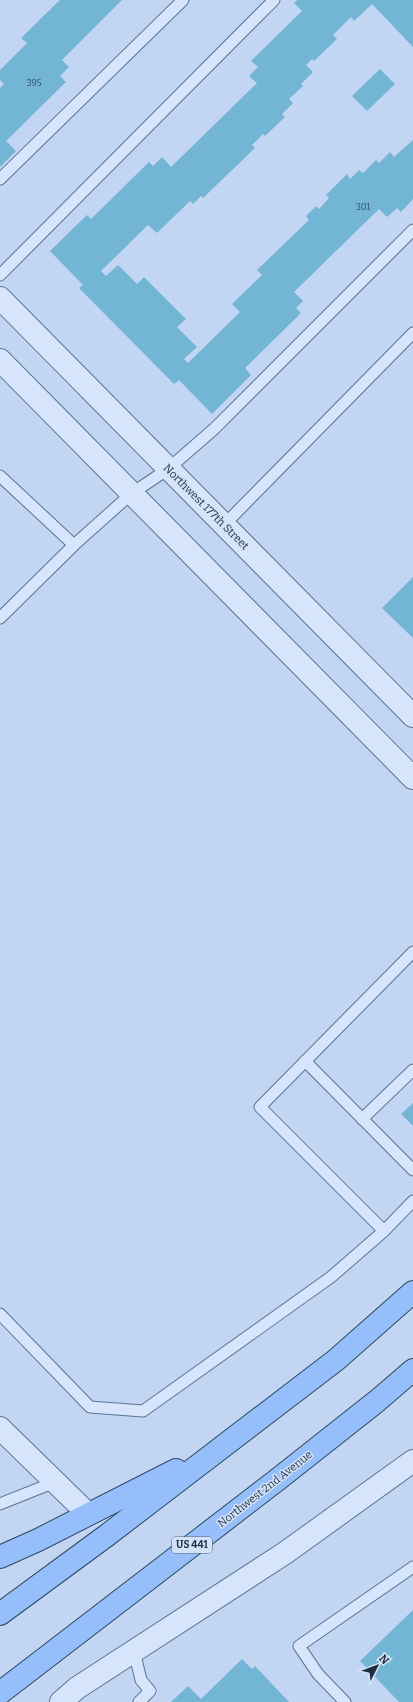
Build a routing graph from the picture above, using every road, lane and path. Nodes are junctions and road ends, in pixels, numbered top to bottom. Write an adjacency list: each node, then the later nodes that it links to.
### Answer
1 (183, 0): 3 (lane)
2 (274, 0): 5 (lane)
3 (0, 179)
4 (413, 230): 9 (lane)
5 (0, 275)
6 (0, 298): 9 (street, Northwest 177th Street)
7 (413, 333): 12 (lane)
8 (0, 360): 11 (street)
9 (168, 469): 11 (lane); 12 (street, Northwest 177th Street)
10 (0, 476): 13 (lane)
11 (132, 494): 13 (lane); 16 (street)
12 (224, 525): 15 (street, Northwest 177th Street)
13 (74, 545): 14 (lane)
14 (0, 618)
15 (413, 716)
16 (413, 778)
17 (413, 952): 18 (lane)
18 (305, 1061): 20 (lane); 23 (lane)
19 (413, 1070): 20 (lane)
20 (362, 1119): 21 (lane)
21 (413, 1170)
22 (413, 1201): 23 (lane)
23 (384, 1231): 25 (lane)
24 (413, 1292): 28 (main road)
25 (0, 1314)
26 (413, 1370): 37 (main road, Northwest 2nd Avenue / US 441)
27 (0, 1428): 30 (street)
28 (220, 1448): 32 (main road); 35 (main road)
29 (413, 1461): 36 (street)
30 (55, 1482): 31 (lane); 32 (street)
31 (0, 1504)
32 (88, 1514): 33 (main road)
33 (0, 1557)
34 (413, 1567): 40 (lane)
35 (0, 1614)
36 (134, 1651): 38 (street); 39 (lane)
37 (0, 1693)
38 (61, 1702)
39 (139, 1702)
40 (345, 1702)

